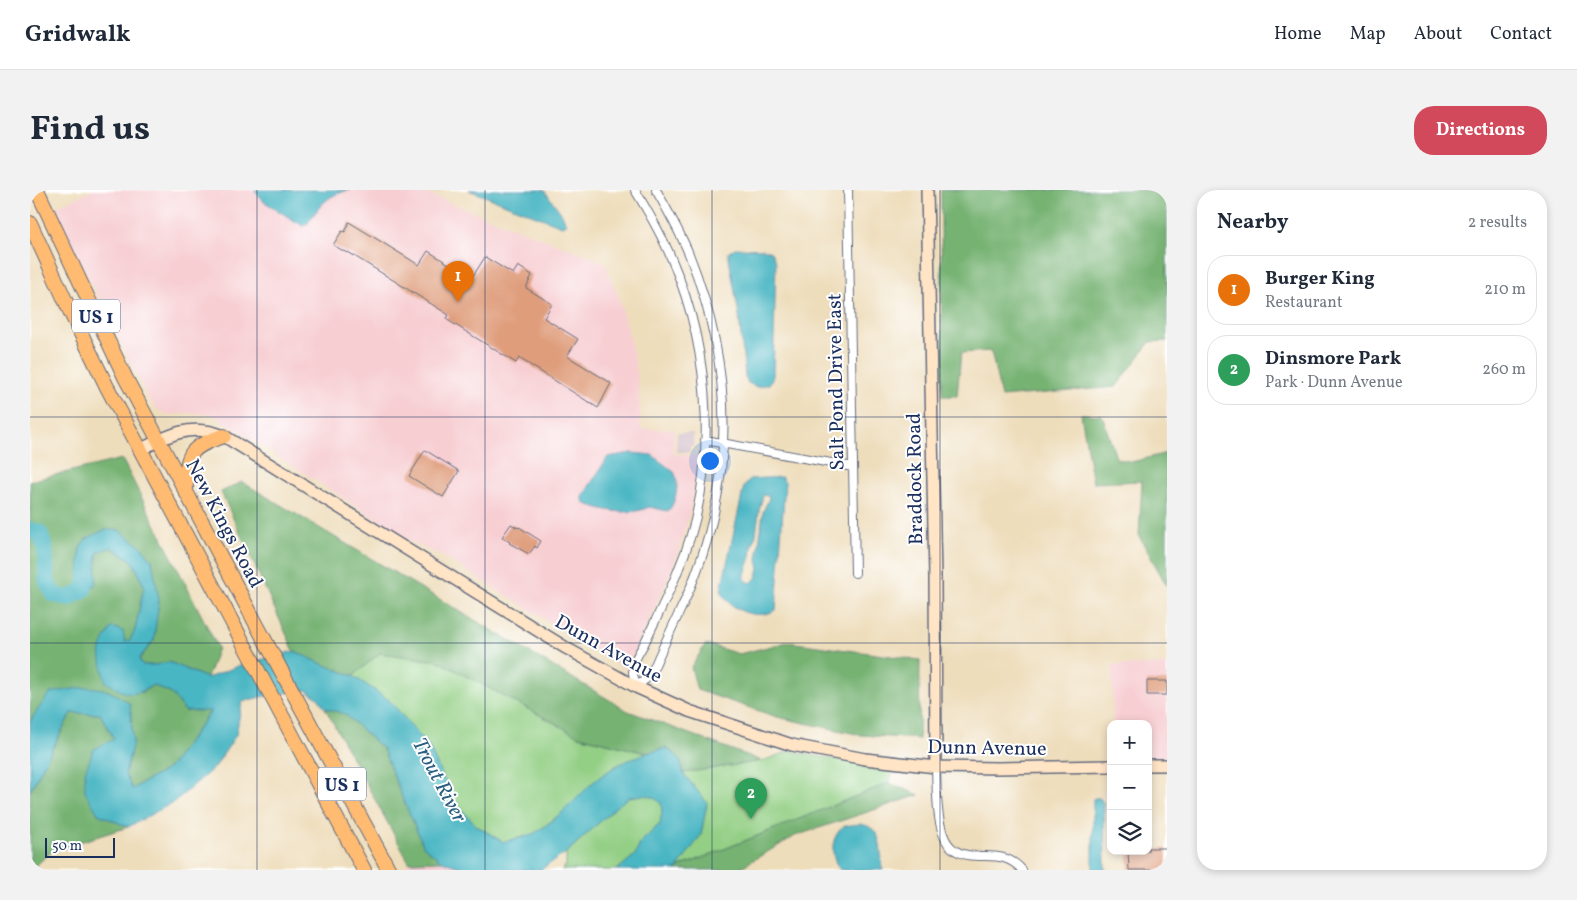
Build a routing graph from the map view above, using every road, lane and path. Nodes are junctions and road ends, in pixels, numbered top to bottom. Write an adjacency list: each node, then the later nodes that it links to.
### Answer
1 (37, 190): 7 (highway, New Kings Road / US 1)
2 (634, 190): 11 (street)
3 (656, 190): 12 (street)
4 (848, 190): 14 (street, Salt Pond Drive East)
5 (927, 190): 21 (main road, Braddock Road)
6 (30, 198): 7 (highway)
7 (47, 211): 10 (highway, New Kings Road / US 1)
8 (30, 223): 13 (highway, New Kings Road / US 1)
9 (224, 436): 10 (main road, Dunn Avenue); 15 (highway); 17 (main road, Dunn Avenue)
10 (158, 440): 13 (main road, Dunn Avenue); 15 (highway, New Kings Road / US 1)
11 (706, 440): 12 (street); 17 (street)
12 (724, 442): 14 (street); 17 (street)
13 (140, 450): 22 (highway, New Kings Road / US 1)
14 (853, 467): 16 (street, Salt Pond Drive East)
15 (186, 493): 23 (highway, New Kings Road / US 1)
16 (855, 573)
17 (636, 687): 21 (main road, Dunn Avenue)
18 (1152, 765): 19 (main road)
19 (1167, 765)
20 (1107, 766): 21 (main road, Dunn Avenue)
21 (936, 767): 24 (street)
22 (364, 870)
23 (389, 870)
24 (1022, 870)

